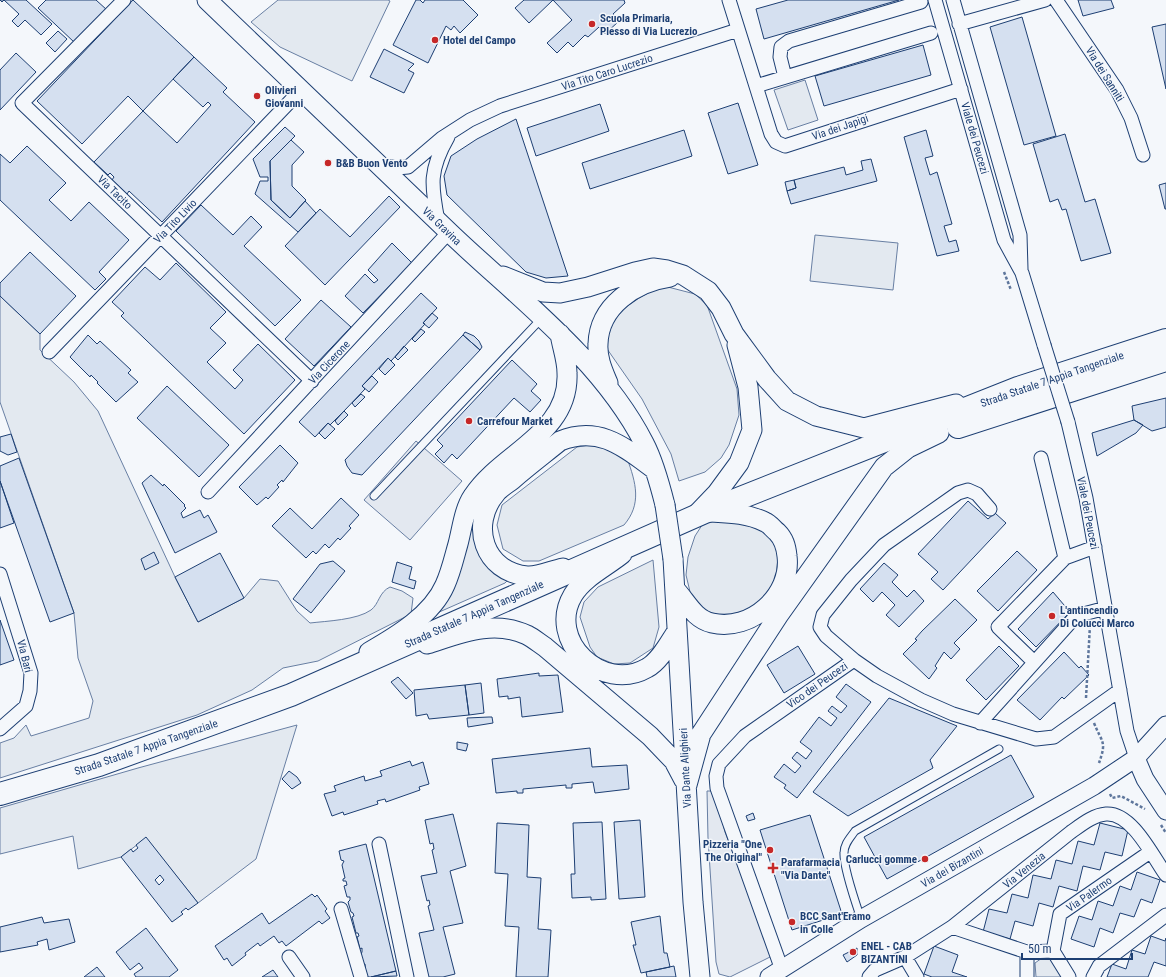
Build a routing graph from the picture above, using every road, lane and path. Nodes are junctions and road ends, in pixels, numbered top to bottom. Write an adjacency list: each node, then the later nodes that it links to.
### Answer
1 (124, 0): 21 (street, Via Tacito)
2 (207, 0): 16 (main road, Via Gravina)
3 (729, 0): 10 (street)
4 (935, 0): 14 (street, Viale dei Peucezi)
5 (953, 0): 9 (street, Viale dei Peucezi)
6 (1045, 0): 9 (street)
7 (1056, 0): 18 (street, Via dei Sanniti)
8 (921, 2): 13 (street)
9 (959, 24): 12 (street, Viale dei Peucezi)
10 (738, 30): 15 (street, Via dei Japigi); 17 (street, Via Tito Caro Lucrezio)
11 (931, 32): 13 (street)
12 (974, 73): 14 (street); 23 (street, Viale dei Peucezi)
13 (785, 77): 15 (street)
14 (959, 84): 15 (street, Via dei Japigi); 23 (street, Viale dei Peucezi)
15 (756, 86)
16 (301, 90): 19 (main road, Via Gravina); 21 (street, Via Tito Livio)
17 (450, 134): 19 (street, Via Tito Caro Lucrezio); 20 (street)
18 (1143, 155)
19 (378, 164): 20 (main road, Via Gravina)
20 (443, 227): 22 (main road, Via Gravina); 31 (street, Via Cicerone)
21 (161, 236): 29 (street, Via Tito Livio); 31 (street, Via Tacito)
22 (484, 266): 24 (main road); 25 (main road, Via Gravina)
23 (1022, 273): 44 (street, Viale dei Peucezi, bridge)
24 (683, 275): 27 (main road); 33 (main road)
25 (542, 318): 26 (main road, Via Gravina); 39 (lane)
26 (560, 334): 33 (main road, Via Gravina); 56 (main road)
27 (734, 334): 32 (main road); 42 (main road)
28 (1166, 340): 32 (highway, Strada Statale 7 Appia Tangenziale)
29 (49, 352)
30 (1166, 360): 34 (highway, Strada Statale 7 Appia Tangenziale)
31 (312, 380): 38 (street, Via Cicerone)
32 (1018, 388): 35 (highway, Strada Statale 7 Appia Tangenziale)
33 (613, 394): 37 (main road, Via Gravina)
34 (939, 433): 35 (highway, Strada Statale 7 Appia Tangenziale); 64 (main road)
35 (894, 438): 42 (highway, Strada Statale 7 Appia Tangenziale)
36 (1041, 458): 45 (street)
37 (654, 469): 40 (main road, Via Gravina); 46 (main road)
38 (208, 492)
39 (374, 496)
40 (665, 506): 48 (main road, Via Dante Alighieri, bridge)
41 (990, 509): 52 (street)
42 (699, 515): 43 (highway, Strada Statale 7 Appia Tangenziale); 48 (main road)
43 (635, 544): 46 (highway, Strada Statale 7 Appia Tangenziale); 51 (main road)
44 (1095, 547): 45 (street); 49 (street, Viale dei Peucezi)
45 (1065, 558): 53 (street)
46 (591, 561): 54 (highway, Strada Statale 7 Appia Tangenziale)
47 (0, 574): 60 (street, Via Bari)
48 (675, 589): 51 (main road, Via Dante Alighieri)
49 (1106, 608): 50 (street); 55 (street, Viale dei Peucezi)
50 (1091, 612): 53 (street); 57 (path)
51 (677, 631): 64 (main road, Via Dante Alighieri)
52 (854, 660): 58 (street, Vico dei Peucezi); 79 (street, Vico dei Peucezi)
53 (1034, 662): 58 (street)
54 (356, 667): 56 (highway, Strada Statale 7 Appia Tangenziale); 64 (main road)
55 (1120, 690): 57 (street, Vico dei Peucezi); 62 (street, Viale dei Peucezi)
56 (291, 695): 65 (highway, Strada Statale 7 Appia Tangenziale)
57 (1090, 713): 58 (street, Vico dei Peucezi); 63 (path)
58 (980, 723)
59 (1166, 725): 62 (street, Via dei Bizantini)
60 (0, 729)
61 (999, 749): 73 (lane)
62 (1136, 758): 63 (street, Via dei Bizantini); 66 (street)
63 (1106, 778): 66 (path); 73 (street, Via dei Bizantini)
64 (687, 785): 83 (main road, Via Dante Alighieri)
65 (0, 794)
66 (1159, 815): 67 (path)
67 (1166, 833)
68 (379, 844): 82 (street)
69 (1150, 852): 70 (street, Via Venezia); 74 (street, Via Venezia); 75 (street, Via Palermo)
70 (1166, 875)
71 (341, 909): 81 (street)
72 (1166, 915): 88 (street)
73 (861, 919): 79 (street, Via dei Bizantini)
74 (952, 927): 76 (street); 78 (street, Via Venezia)
75 (1053, 951): 76 (street); 87 (street)
76 (1027, 952): 86 (street)
77 (289, 957): 80 (street)
78 (905, 957): 84 (street, Via Venezia); 85 (street)
79 (776, 973)
80 (303, 977)
81 (361, 977)
82 (407, 977)
83 (700, 977)
84 (869, 977)
85 (917, 977)
86 (1027, 977)
87 (1069, 977)
88 (1093, 977)

